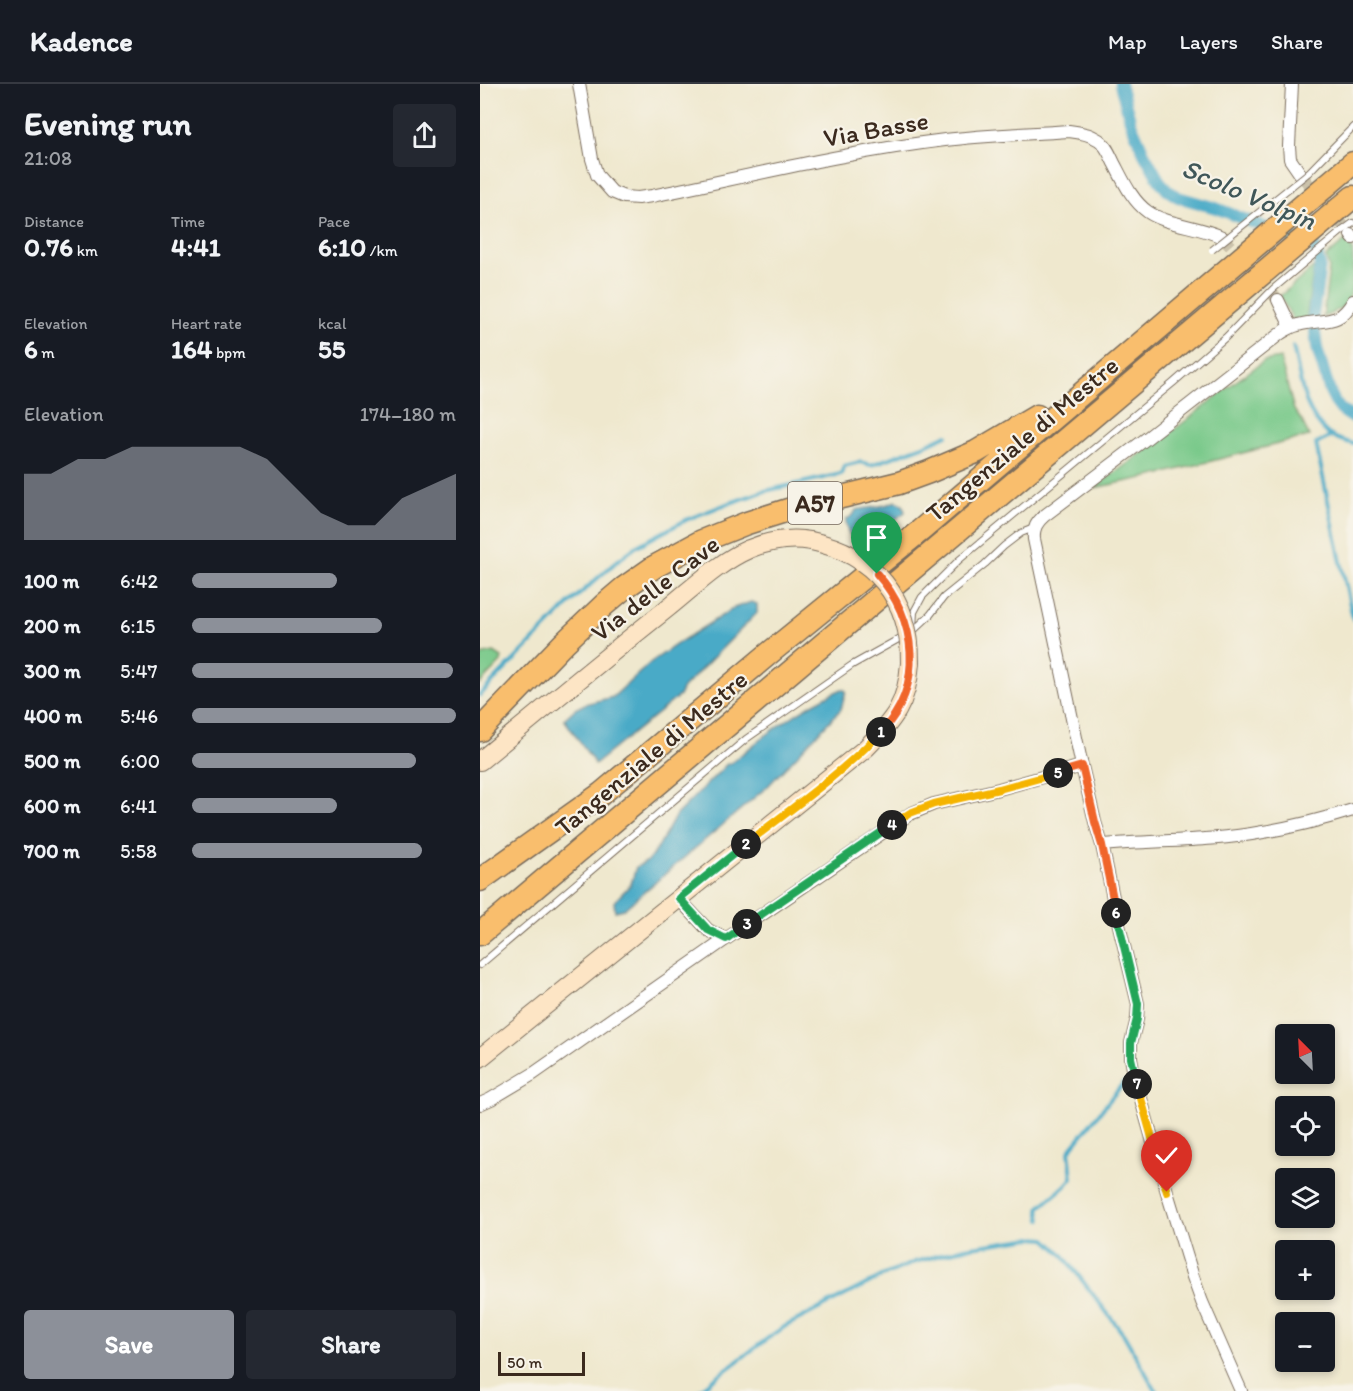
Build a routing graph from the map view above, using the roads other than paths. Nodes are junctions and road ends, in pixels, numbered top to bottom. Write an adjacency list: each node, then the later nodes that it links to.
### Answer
1 (579, 84): 8 (street, Via Basse)
2 (1292, 84): 5 (street)
3 (1353, 127): 5 (lane)
4 (1353, 163): 12 (highway, A57)
5 (1305, 174): 9 (lane, bridge)
6 (1353, 197): 7 (highway, Tangenziale di Mestre)
7 (1345, 229): 10 (highway, Tangenziale di Mestre)
8 (1222, 237)
9 (1212, 250)
10 (1274, 285): 13 (street); 15 (lane); 23 (highway, Tangenziale di Mestre)
11 (1353, 301): 13 (street)
12 (1175, 313): 16 (highway, A57); 21 (highway, A57)
13 (1295, 326): 14 (street)
14 (1035, 528): 15 (lane); 18 (street)
15 (913, 631): 25 (lane)
16 (480, 730)
17 (480, 761): 22 (main road, Via delle Cave, bridge)
18 (1082, 766): 20 (street); 24 (street)
19 (1353, 810): 20 (street)
20 (1102, 845): 28 (street)
21 (480, 880)
22 (679, 898): 24 (street); 26 (main road, Via delle Cave)
23 (480, 934)
24 (726, 939): 27 (street)
25 (480, 965)
26 (480, 1059)
27 (480, 1104)
28 (1241, 1391)

